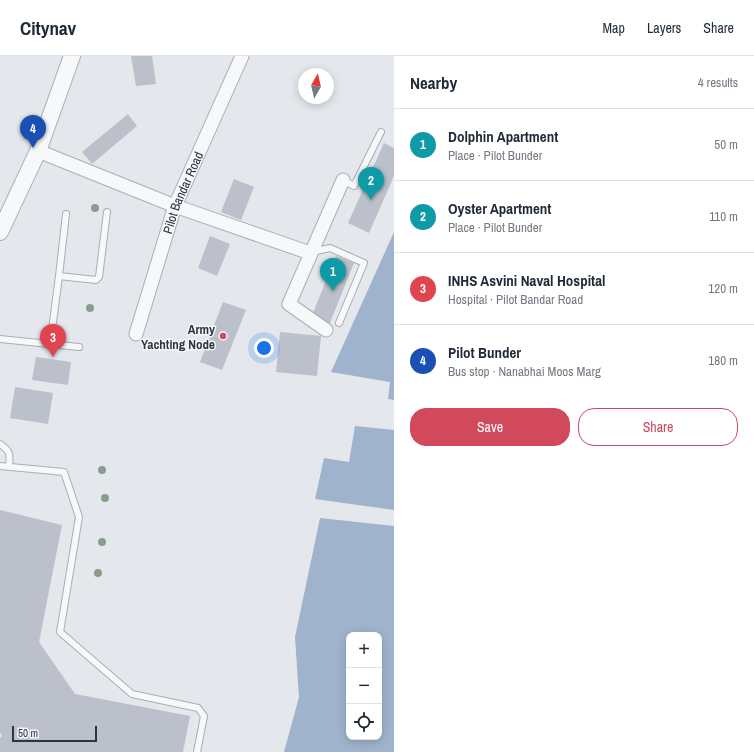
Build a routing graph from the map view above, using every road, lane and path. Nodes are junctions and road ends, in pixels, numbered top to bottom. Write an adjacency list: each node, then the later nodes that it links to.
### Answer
1 (72, 56): 4 (street)
2 (240, 57): 6 (street, Pilot Bandar Road)
3 (381, 132): 5 (lane)
4 (38, 151): 6 (street); 9 (street)
5 (344, 180): 10 (street)
6 (175, 206): 10 (street); 14 (street, Pilot Bandar Road)
7 (107, 212): 11 (lane)
8 (66, 214): 11 (lane)
9 (0, 232)
10 (310, 253): 12 (lane); 13 (street)
11 (59, 276): 16 (lane)
12 (339, 323)
13 (326, 330)
14 (136, 334)
15 (0, 339): 16 (lane)
16 (50, 345): 17 (lane)
17 (78, 348)
18 (0, 444): 20 (lane)
19 (0, 466): 20 (lane)
20 (9, 467): 21 (lane)
21 (197, 752)

